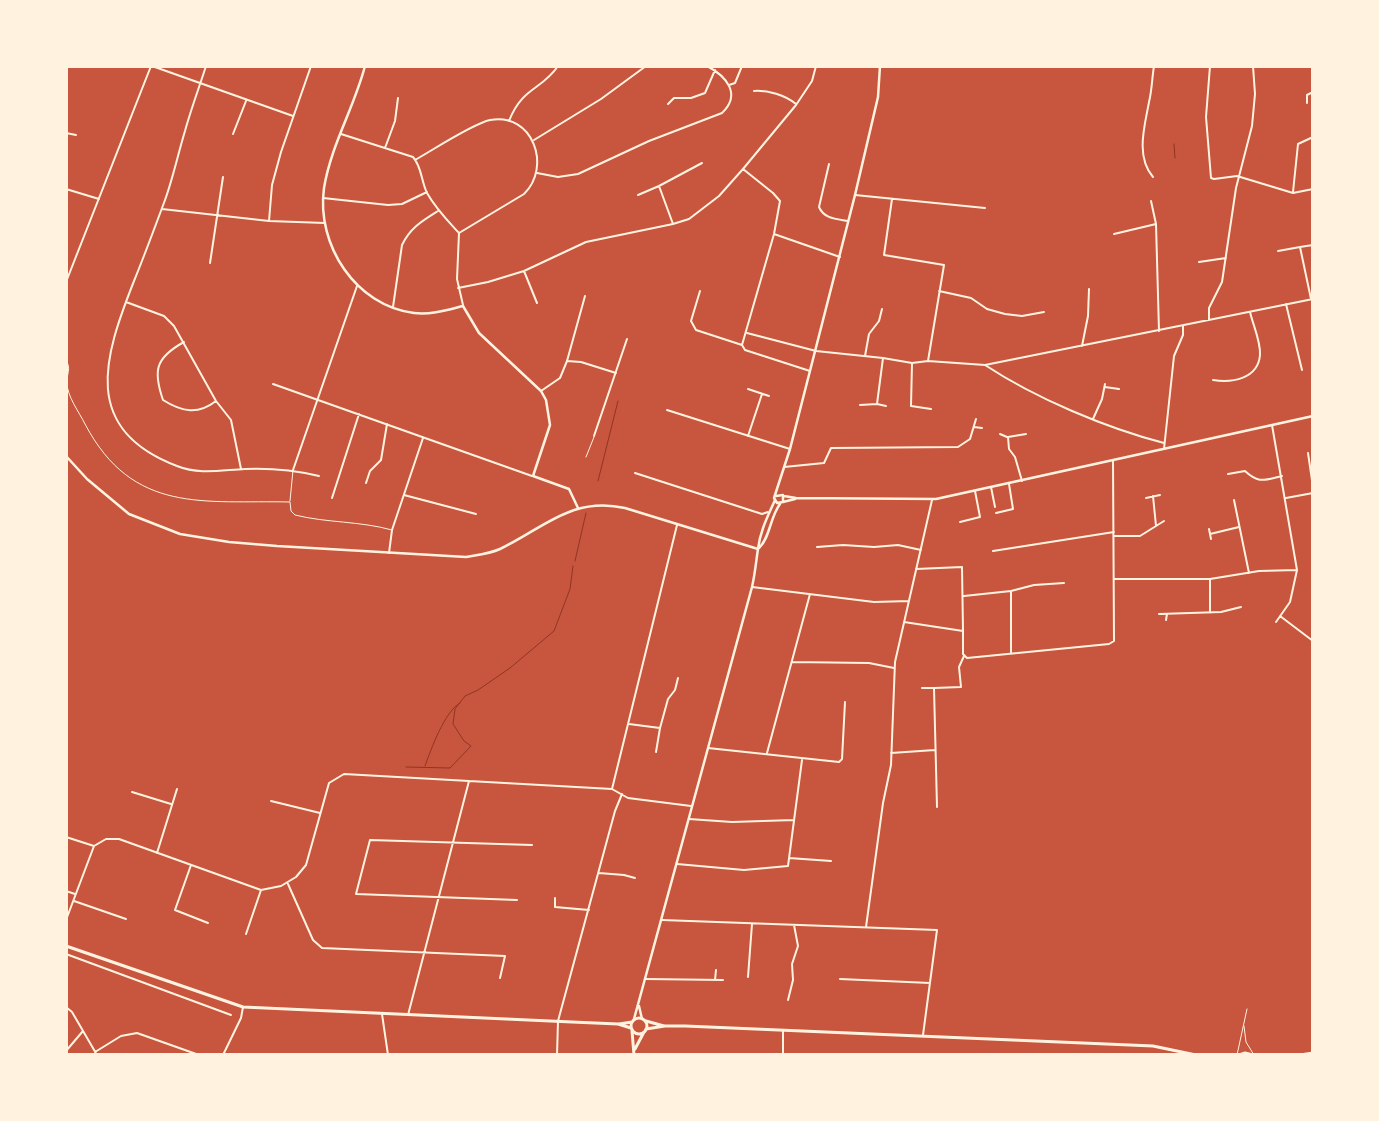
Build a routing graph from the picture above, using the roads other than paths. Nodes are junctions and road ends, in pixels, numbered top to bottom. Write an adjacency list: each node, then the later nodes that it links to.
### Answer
1 (152, 66): 15 (street); 49 (street)
2 (206, 66): 15 (street)
3 (312, 66): 24 (street)
4 (365, 66): 29 (street)
5 (558, 66): 25 (street)
6 (646, 66): 31 (street)
7 (707, 66): 14 (street)
8 (742, 66): 16 (street)
9 (816, 66): 23 (street)
10 (880, 66): 47 (street)
11 (1154, 66): 39 (street)
12 (1210, 66): 40 (street)
13 (1253, 66): 40 (street)
14 (715, 70): 16 (street); 22 (street)
15 (201, 82): 20 (street); 53 (street)
16 (729, 85): 37 (street)
17 (754, 91): 23 (street)
18 (1313, 92): 21 (street)
19 (398, 98): 32 (street)
20 (246, 101): 24 (street); 28 (street)
21 (1307, 103)
22 (668, 104)
23 (796, 105): 36 (street)
24 (293, 116): 56 (street)
25 (508, 121): 31 (street); 33 (street)
26 (66, 133): 27 (street)
27 (76, 134)
28 (233, 134)
29 (341, 134): 32 (street); 48 (street)
30 (1313, 137): 45 (street)
31 (534, 140): 37 (street)
32 (385, 148): 33 (street)
33 (415, 160): 44 (street)
34 (702, 164): 41 (street)
35 (829, 164): 57 (street)
36 (743, 169): 59 (street); 62 (street)
37 (537, 172): 61 (street)
38 (223, 177): 55 (street)
39 (1154, 177)
40 (1240, 178): 45 (street); 68 (street)
41 (659, 186): 46 (street); 59 (street)
42 (66, 189): 49 (street)
43 (1313, 189): 45 (street)
44 (427, 192): 48 (street); 54 (street)
45 (1293, 193)
46 (638, 195)
47 (855, 196): 50 (street); 57 (street)
48 (323, 198): 58 (street)
49 (99, 199): 72 (street)
50 (892, 200): 52 (street); 77 (street)
51 (1151, 201): 60 (street)
52 (985, 208)
53 (162, 209): 55 (street); 80 (street)
54 (438, 212): 61 (street); 84 (street)
55 (219, 215): 56 (street); 70 (street)
56 (269, 221): 58 (street)
57 (848, 221): 67 (street)
58 (325, 223): 73 (street)
59 (673, 224): 71 (street)
60 (1156, 224): 63 (street); 90 (street)
61 (459, 233): 74 (street)
62 (774, 234): 67 (street); 91 (street)
63 (1114, 234)
64 (1313, 244): 65 (street)
65 (1300, 247): 66 (street); 79 (street)
66 (1278, 252)
67 (840, 257): 96 (street)
68 (1226, 258): 69 (street); 88 (street)
69 (1199, 262)
70 (210, 263)
71 (524, 271): 74 (street); 81 (street)
72 (66, 282)
73 (357, 286): 84 (street); 116 (street)
74 (458, 288): 83 (street)
75 (1089, 289): 95 (street)
76 (700, 291): 94 (street)
77 (939, 291): 86 (street); 100 (street)
78 (584, 296): 99 (street)
79 (1312, 299): 82 (street)
80 (126, 302): 93 (street); 146 (street)
81 (537, 304)
82 (1286, 304): 87 (street); 104 (street)
83 (463, 306): 84 (street); 112 (street)
84 (393, 308)
85 (882, 309): 97 (street)
86 (1044, 312)
87 (1250, 312): 88 (street); 107 (street)
88 (1209, 320): 89 (street)
89 (1183, 326): 90 (street); 137 (street)
90 (1159, 331): 95 (street)
91 (747, 332): 94 (street); 96 (street)
92 (627, 339): 106 (street)
93 (184, 342): 117 (street); 117 (street)
94 (742, 345): 105 (street)
95 (1082, 346): 103 (street)
96 (816, 351): 97 (street); 105 (street)
97 (865, 356): 98 (street)
98 (883, 358): 102 (street); 118 (street)
99 (567, 361): 106 (street); 112 (street)
100 (928, 361): 102 (street); 103 (street)
101 (66, 362): 174 (lane)
102 (912, 363): 121 (street)
103 (985, 365): 126 (street)
104 (1302, 370)
105 (811, 371): 138 (street)
106 (616, 373): 133 (street)
107 (1213, 380)
108 (273, 384): 116 (street)
109 (1313, 386): 113 (lane)
110 (748, 389): 114 (street)
111 (1119, 389): 126 (street)
112 (542, 391): 152 (street)
113 (1313, 392)
114 (762, 394): 115 (street); 134 (street)
115 (769, 396)
116 (318, 400): 123 (street); 147 (street)
117 (216, 402): 146 (street)
118 (877, 404): 119 (street); 120 (street)
119 (860, 405)
120 (886, 406)
121 (931, 409)
122 (667, 410): 134 (street)
123 (359, 414): 127 (street); 167 (street)
124 (1313, 416): 128 (street)
125 (976, 419): 129 (street)
126 (1093, 419): 137 (street)
127 (387, 424): 135 (street); 155 (street)
128 (1272, 425): 139 (street); 153 (street)
129 (974, 426): 130 (street); 145 (street)
130 (982, 428)
131 (1000, 434): 136 (street)
132 (1026, 434): 136 (street)
133 (594, 436): 142 (lane)
134 (748, 436): 138 (street)
135 (423, 437): 152 (street); 162 (street)
136 (1008, 437): 154 (street)
137 (1164, 443): 139 (street)
138 (790, 449): 145 (street)
139 (1164, 449): 143 (street)
140 (1308, 453): 159 (street)
141 (66, 456): 198 (street)
142 (586, 457)
143 (1113, 460): 154 (street); 190 (street)
144 (1246, 466): 148 (street)
145 (784, 467): 157 (street)
146 (241, 469): 147 (street)
147 (293, 470): 151 (street); 174 (lane)
148 (1245, 471): 150 (street); 153 (street)
149 (635, 473): 181 (street)
150 (1228, 474)
151 (319, 476)
152 (533, 476): 177 (street)
153 (1282, 476): 170 (street)
154 (1022, 481): 156 (street)
155 (366, 483)
156 (1009, 484): 158 (street); 179 (street)
157 (779, 486): 164 (street); 165 (street)
158 (991, 487): 160 (street); 176 (street)
159 (1313, 487)
160 (975, 491): 172 (street); 184 (street)
161 (1313, 493): 170 (street)
162 (404, 495): 180 (street); 189 (street)
163 (1160, 495): 166 (street)
164 (776, 496): 165 (street); 171 (street)
165 (783, 496): 168 (street); 175 (street)
166 (1153, 496): 169 (street); 186 (street)
167 (332, 498)
168 (796, 498): 172 (street); 175 (street)
169 (1146, 498)
170 (1286, 498): 200 (street)
171 (774, 500): 175 (street); 178 (street)
172 (932, 500): 196 (street)
173 (1234, 500): 187 (street)
174 (290, 502): 189 (lane)
175 (782, 503): 195 (street)
176 (995, 507)
177 (578, 508): 185 (street); 198 (street)
178 (768, 512): 181 (street); 182 (street)
179 (996, 513)
180 (476, 514)
181 (762, 514): 182 (street)
182 (766, 519): 195 (street)
183 (1164, 521): 186 (street)
184 (960, 522)
185 (677, 525): 195 (street); 228 (street)
186 (1156, 526): 192 (street)
187 (1239, 527): 191 (street); 201 (street)
188 (1209, 529): 191 (street)
189 (392, 530): 198 (street)
190 (1114, 532): 192 (street); 197 (street)
191 (1210, 534): 193 (street)
192 (1114, 536): 202 (street)
193 (1211, 539)
194 (817, 547): 196 (street)
195 (758, 549): 205 (street)
196 (921, 550): 199 (street)
197 (993, 551)
198 (389, 552)
199 (916, 569): 208 (street); 209 (street)
200 (1297, 570): 201 (street); 214 (street)
201 (1249, 573): 203 (street)
202 (1115, 579): 203 (street); 220 (street)
203 (1210, 579): 211 (street)
204 (1064, 583): 206 (street)
205 (752, 587): 207 (street); 230 (street)
206 (1011, 591): 208 (street); 220 (street)
207 (810, 594): 209 (street); 222 (street)
208 (964, 596): 218 (street)
209 (908, 601): 216 (street)
210 (1242, 607): 211 (street)
211 (1210, 613): 213 (street)
212 (1159, 614): 213 (street)
213 (1166, 614): 215 (street)
214 (1280, 616): 217 (street); 219 (street)
215 (1166, 620)
216 (904, 622): 218 (street); 223 (street)
217 (1276, 622)
218 (963, 631): 221 (street)
219 (1313, 641)
220 (1010, 653): 221 (street)
221 (965, 657): 226 (street)
222 (792, 662): 223 (street); 234 (street)
223 (895, 668): 233 (street)
224 (678, 678): 229 (street)
225 (922, 688): 226 (street)
226 (934, 688): 231 (street)
227 (845, 702): 235 (street)
228 (628, 724): 229 (street); 238 (street)
229 (660, 728): 232 (street)
230 (708, 748): 234 (street); 243 (street)
231 (935, 750): 233 (street); 244 (street)
232 (656, 752)
233 (891, 753): 274 (street)
234 (767, 754): 235 (street)
235 (802, 760): 247 (street)
236 (469, 781): 238 (street); 245 (street); 249 (street)
237 (177, 789): 242 (street)
238 (612, 789): 240 (street)
239 (132, 792): 242 (street)
240 (622, 794): 243 (street); 257 (street)
241 (272, 801): 245 (street)
242 (172, 804): 252 (street)
243 (693, 806): 246 (street)
244 (937, 807)
245 (320, 813): 259 (street)
246 (689, 818): 247 (street); 255 (street)
247 (794, 820): 253 (street)
248 (66, 837): 251 (street)
249 (453, 843): 250 (street); 263 (street); 263 (street)
250 (532, 845)
251 (94, 846): 252 (street); 262 (street)
252 (157, 853): 256 (street)
253 (789, 858): 254 (street); 255 (street)
254 (831, 861)
255 (677, 864): 270 (street)
256 (191, 866): 260 (street); 271 (street)
257 (599, 873): 258 (street); 267 (street)
258 (635, 878)
259 (288, 884): 260 (street); 278 (street)
260 (261, 890): 275 (street)
261 (66, 891): 262 (street)
262 (75, 894): 266 (street)
263 (438, 897): 265 (street); 278 (street)
264 (555, 898): 267 (street)
265 (517, 900)
266 (73, 901): 268 (street); 269 (street)
267 (589, 910): 297 (street)
268 (126, 919)
269 (66, 920)
270 (662, 920): 272 (street); 282 (street)
271 (208, 923)
272 (752, 924): 273 (street); 280 (street)
273 (794, 925): 274 (street); 287 (street)
274 (866, 927): 286 (street)
275 (246, 934)
276 (66, 946): 290 (main road)
277 (66, 954): 293 (street)
278 (424, 954): 281 (street); 294 (street)
279 (716, 970): 284 (street)
280 (748, 977)
281 (500, 978)
282 (646, 979): 284 (street); 288 (street)
283 (840, 979): 286 (street)
284 (715, 980): 285 (street)
285 (724, 980)
286 (930, 983): 305 (street)
287 (788, 1000)
288 (639, 1004): 295 (street); 296 (street)
289 (66, 1007): 304 (street)
290 (243, 1008): 292 (main road); 311 (street)
291 (1247, 1009): 300 (lane)
292 (382, 1014): 294 (main road); 312 (street)
293 (231, 1015)
294 (408, 1015): 297 (main road)
295 (633, 1020): 296 (main road); 298 (main road); 301 (main road)
296 (644, 1020): 299 (main road); 302 (main road)
297 (558, 1021): 298 (main road); 313 (street)
298 (618, 1024): 301 (main road)
299 (665, 1026): 302 (main road); 303 (main road)
300 (1244, 1026): 317 (lane); 318 (lane)
301 (631, 1028): 302 (main road); 306 (main road)
302 (645, 1030): 306 (main road)
303 (783, 1030): 305 (main road); 315 (street)
304 (82, 1031): 307 (street); 308 (street)
305 (923, 1035): 316 (main road)
306 (635, 1049): 314 (main road)
307 (66, 1051)
308 (96, 1053): 310 (street)
309 (1313, 1053): 319 (main road)
310 (200, 1055)
311 (223, 1055)
312 (388, 1055)
313 (557, 1055)
314 (634, 1055)
315 (783, 1055)
316 (1196, 1055)
317 (1238, 1055): 318 (main road)
318 (1254, 1055)
319 (1300, 1055)

